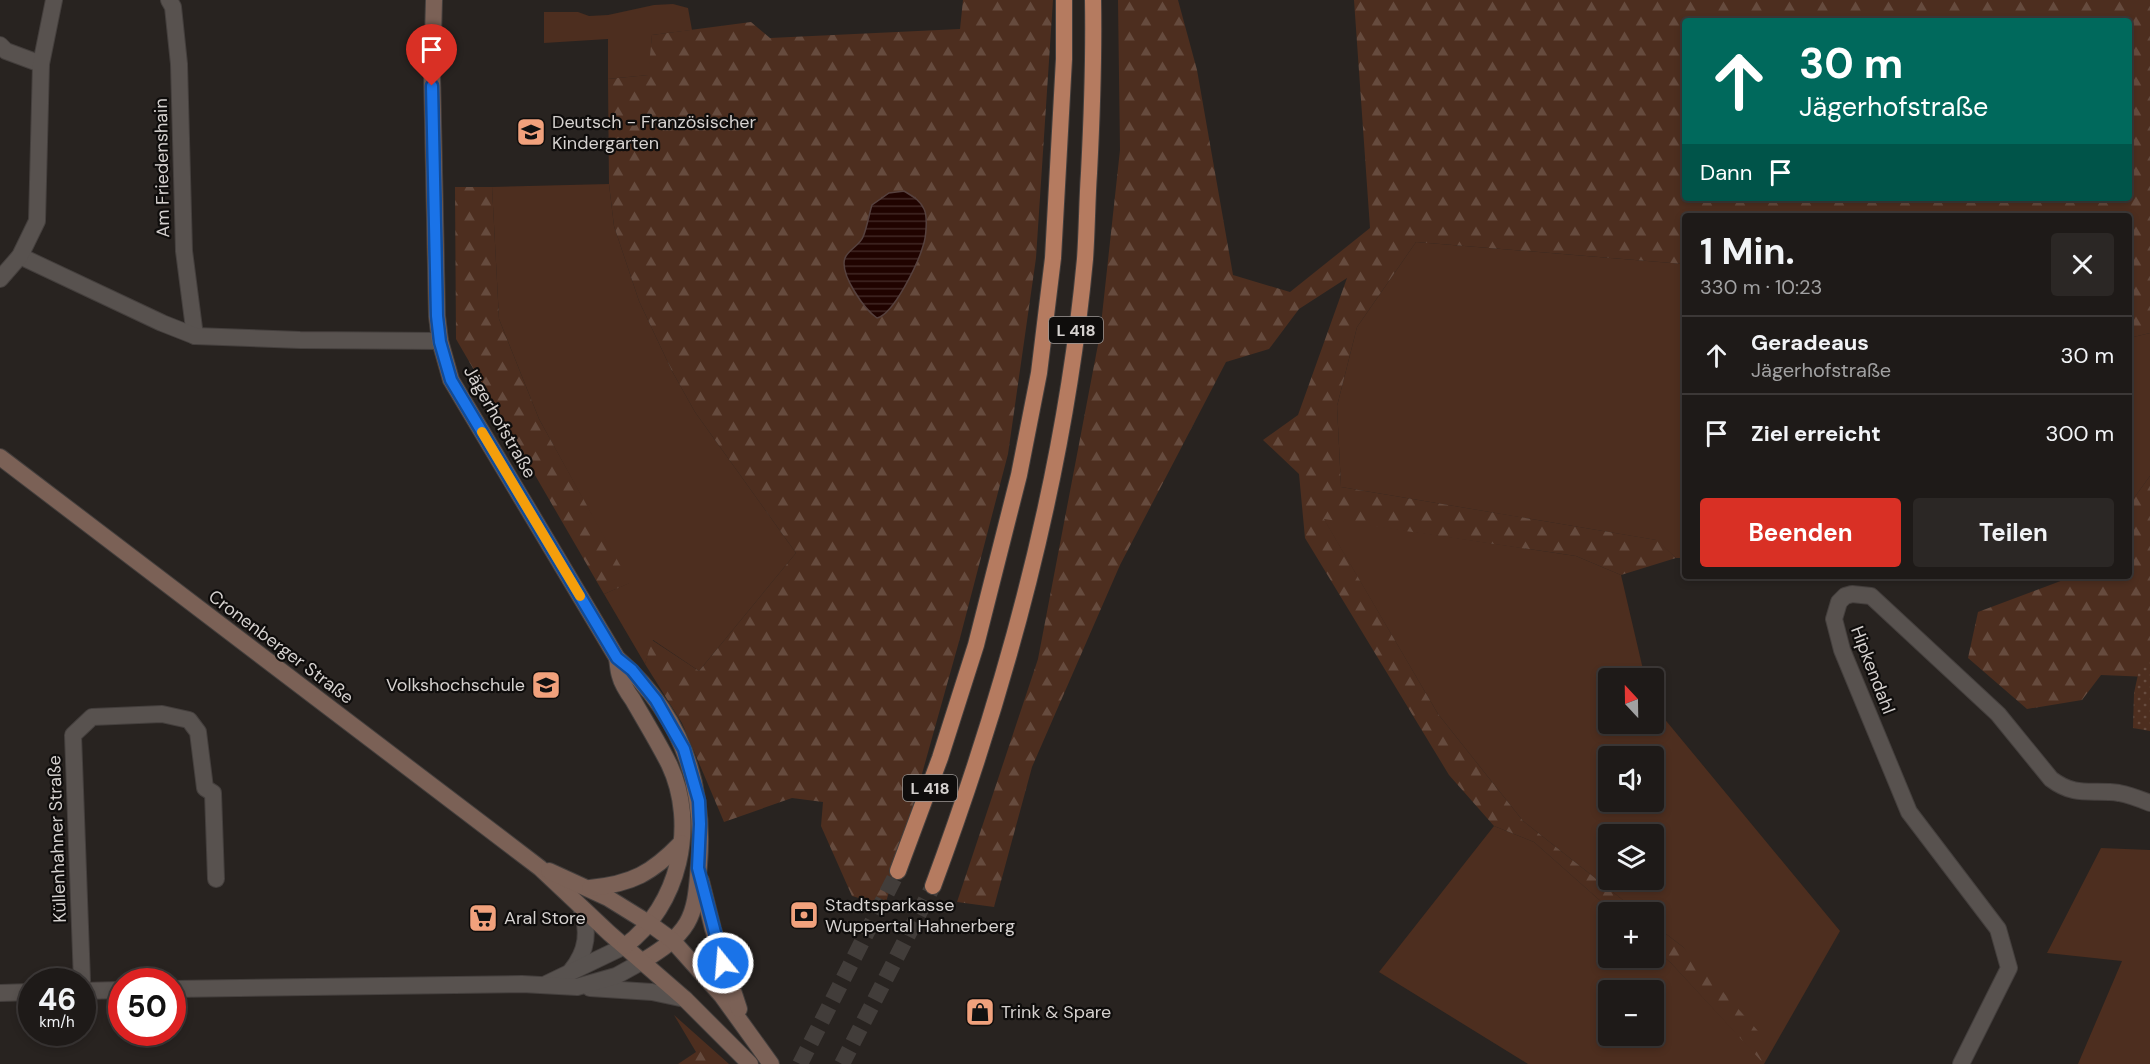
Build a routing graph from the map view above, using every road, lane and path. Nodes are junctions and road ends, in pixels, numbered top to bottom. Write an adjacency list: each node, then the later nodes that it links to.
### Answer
1 (54, 0): 7 (street)
2 (169, 0): 10 (street, Am Friedenshain)
3 (434, 0): 11 (main road, Jägerhofstraße)
4 (1064, 0): 18 (highway, L 418)
5 (1094, 0): 20 (highway, L 418)
6 (0, 45): 7 (street)
7 (41, 64): 8 (street)
8 (20, 256): 9 (street); 10 (street)
9 (0, 279)
10 (195, 336): 11 (street)
11 (440, 342): 13 (main road, Jägerhofstraße)
12 (0, 457): 16 (main road, Cronenberger Straße)
13 (617, 658): 15 (main road, Jägerhofstraße); 17 (main road, Jägerhofstraße)
14 (2150, 803): 38 (street, Hipkendahl)
15 (681, 843): 21 (main road); 23 (main road, Jägerhofstraße)
16 (540, 868): 21 (main road, Cronenberger Straße); 22 (main road, Cronenberger Straße)
17 (698, 868): 24 (main road, Jägerhofstraße); 35 (main road)
18 (898, 871)
19 (216, 879): 27 (street, Küllenhahner Straße)
20 (933, 886)
21 (590, 888): 23 (main road, Cronenberger Straße)
22 (581, 907): 25 (main road, Cronenberger Straße); 28 (street)
23 (650, 924): 24 (main road, Cronenberger Straße); 25 (main road, Jägerhofstraße)
24 (672, 940): 26 (main road); 35 (main road, Cronenberger Straße)
25 (625, 946): 26 (main road, Cronenberger Straße); 28 (street)
26 (643, 962): 30 (street); 34 (main road, Cronenberger Straße)
27 (82, 968)
28 (571, 971): 29 (street)
29 (545, 985): 30 (street); 31 (street)
30 (577, 987): 34 (street)
31 (186, 989)
32 (18, 992): 33 (street)
33 (0, 993)
34 (685, 999): 36 (main road, Cronenberger Straße)
35 (746, 1026): 37 (main road)
36 (750, 1064)
37 (771, 1064)
38 (1961, 1064)

